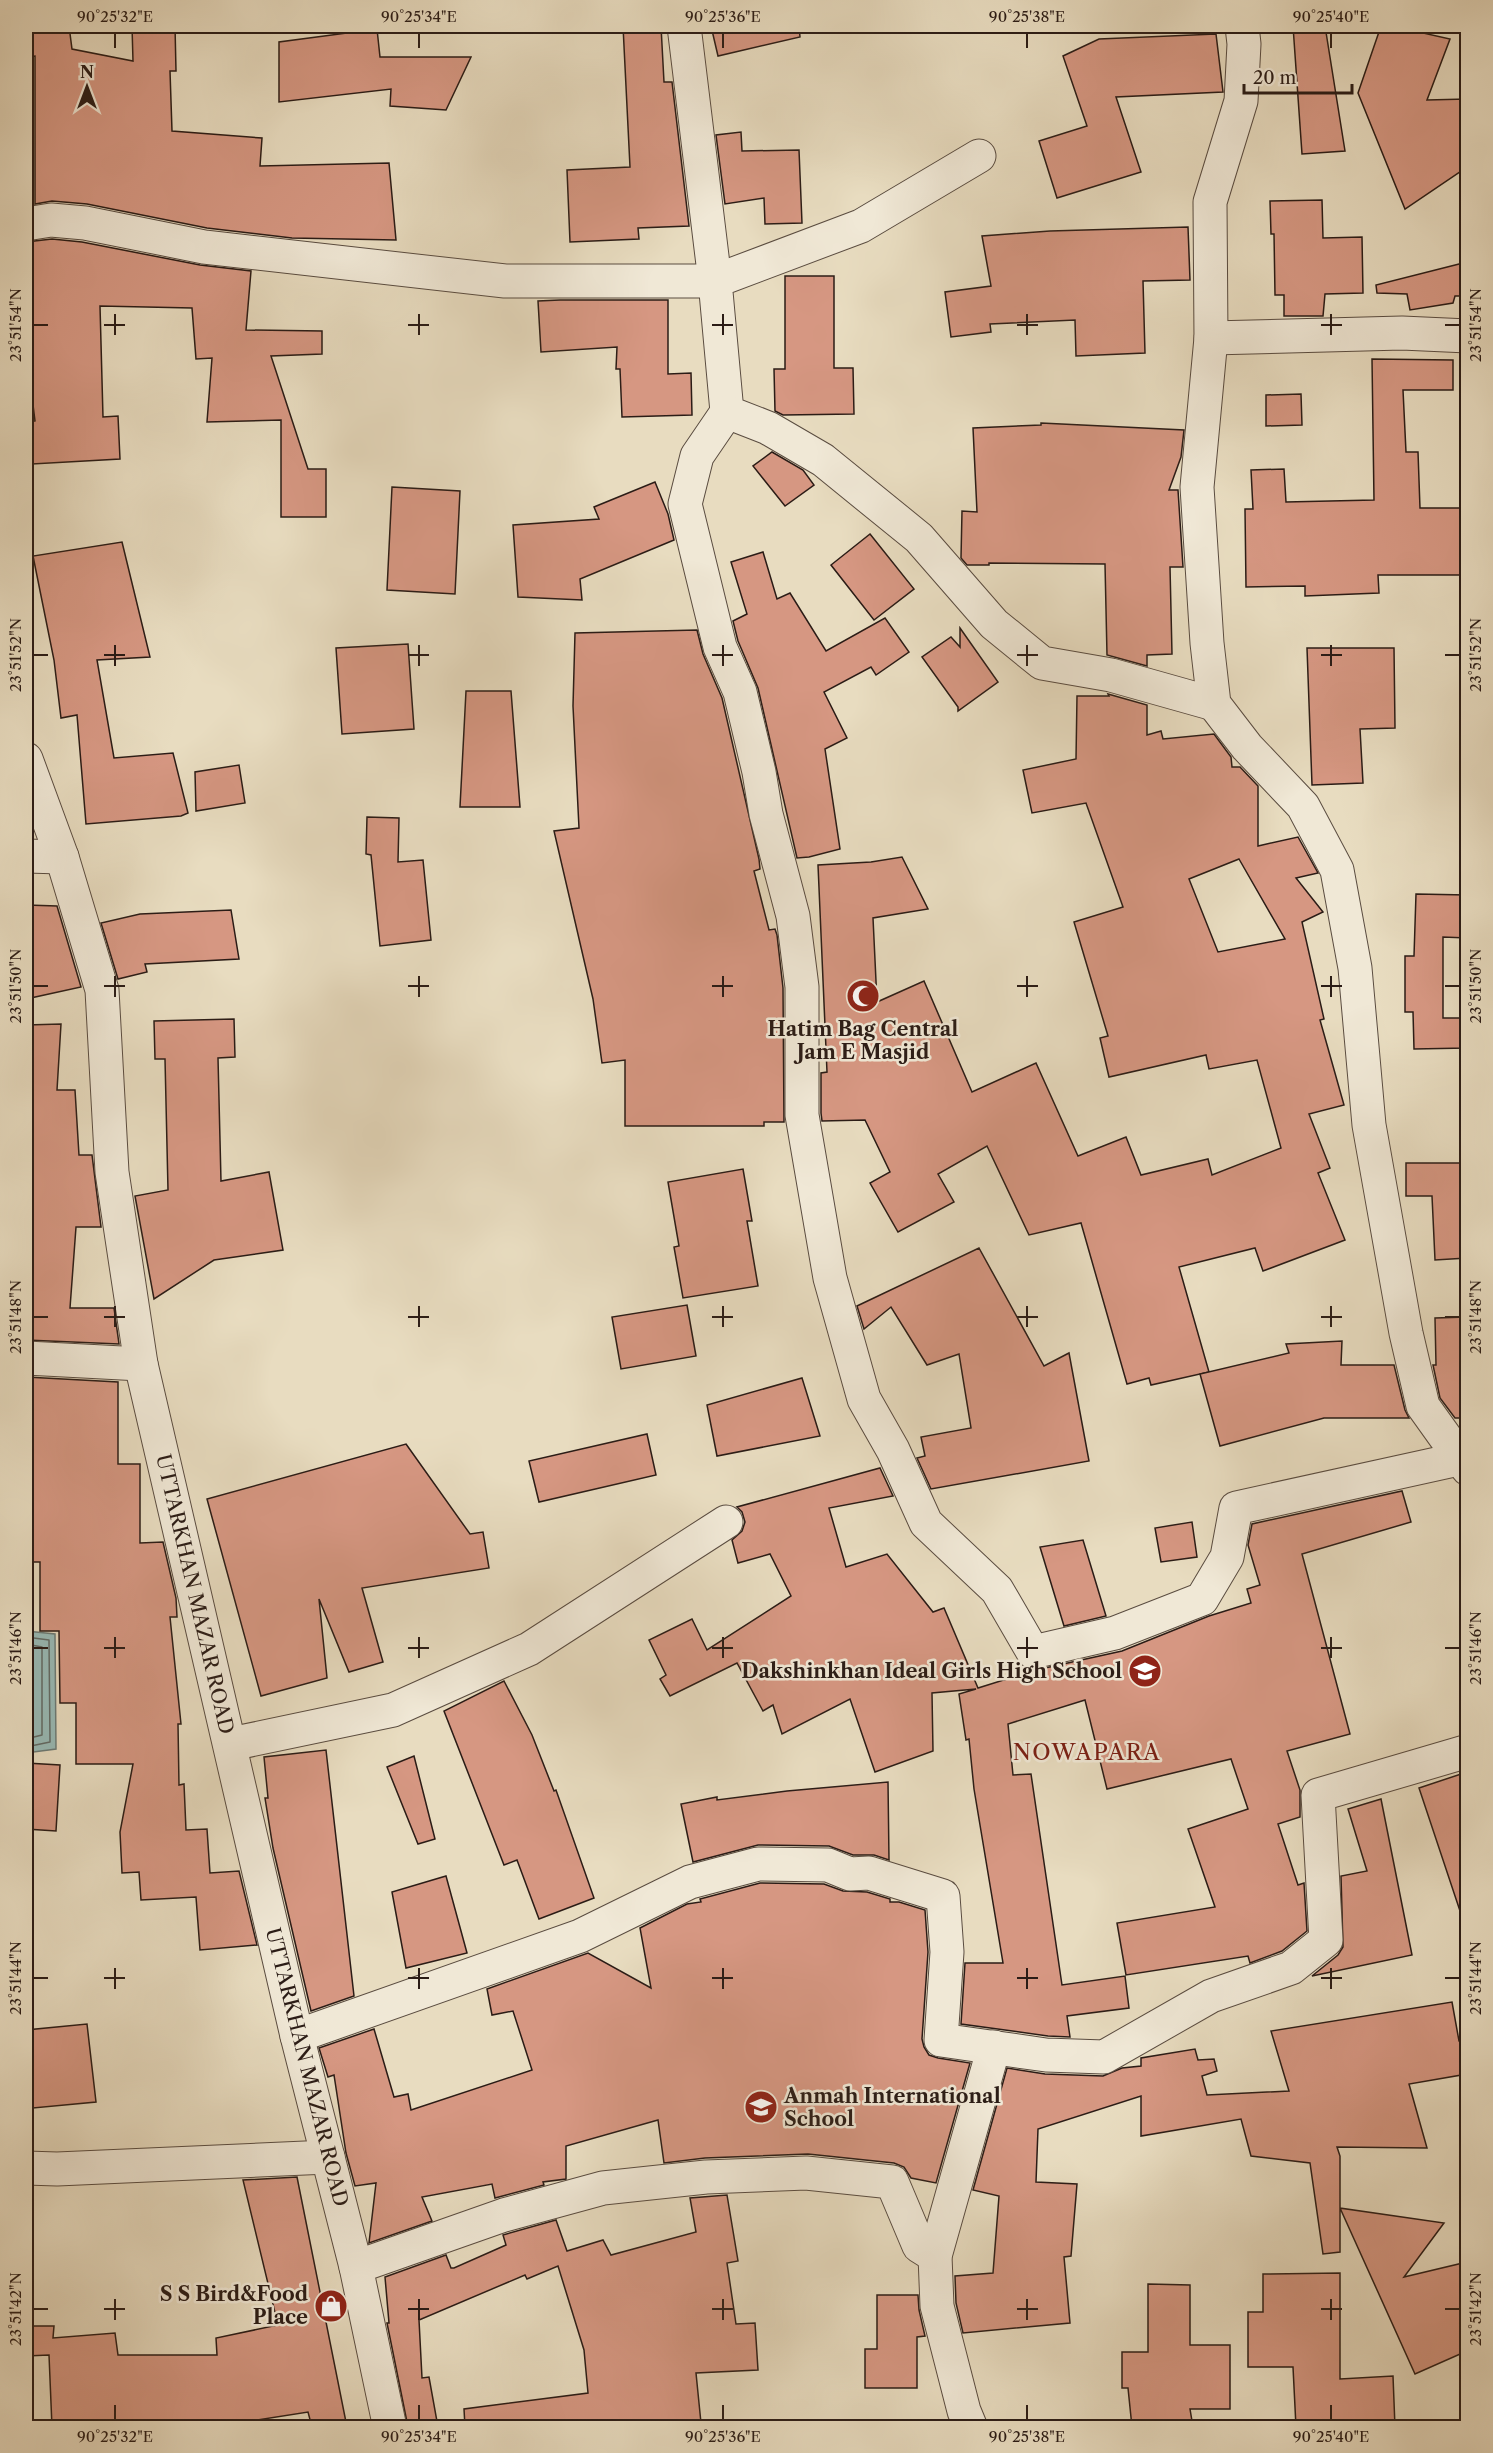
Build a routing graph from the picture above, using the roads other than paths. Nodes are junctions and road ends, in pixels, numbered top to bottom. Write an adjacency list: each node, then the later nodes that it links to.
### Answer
1 (684, 26): 5 (street)
2 (1242, 26): 7 (street)
3 (979, 156): 5 (street)
4 (26, 224): 5 (street)
5 (716, 281): 8 (street)
6 (1467, 336): 7 (street)
7 (1211, 338): 9 (street)
8 (728, 412): 9 (street); 15 (street)
9 (1214, 704): 15 (street)
10 (26, 759): 12 (street, UTTARKHAN MAZAR ROAD)
11 (26, 856): 12 (street)
12 (62, 857): 14 (street, UTTARKHAN MAZAR ROAD)
13 (26, 1358): 14 (street)
14 (141, 1364): 17 (street, UTTARKHAN MAZAR ROAD)
15 (1463, 1464)
16 (726, 1522): 17 (street)
17 (231, 1744): 19 (street, UTTARKHAN MAZAR ROAD)
18 (1467, 1751): 20 (street)
19 (297, 2036): 20 (street); 21 (street, UTTARKHAN MAZAR ROAD)
20 (994, 2047): 23 (street)
21 (328, 2157): 22 (street); 24 (street, UTTARKHAN MAZAR ROAD)
22 (26, 2168)
23 (935, 2256): 24 (street); 26 (street)
24 (356, 2267): 25 (street, UTTARKHAN MAZAR ROAD)
25 (390, 2427)
26 (971, 2427)

